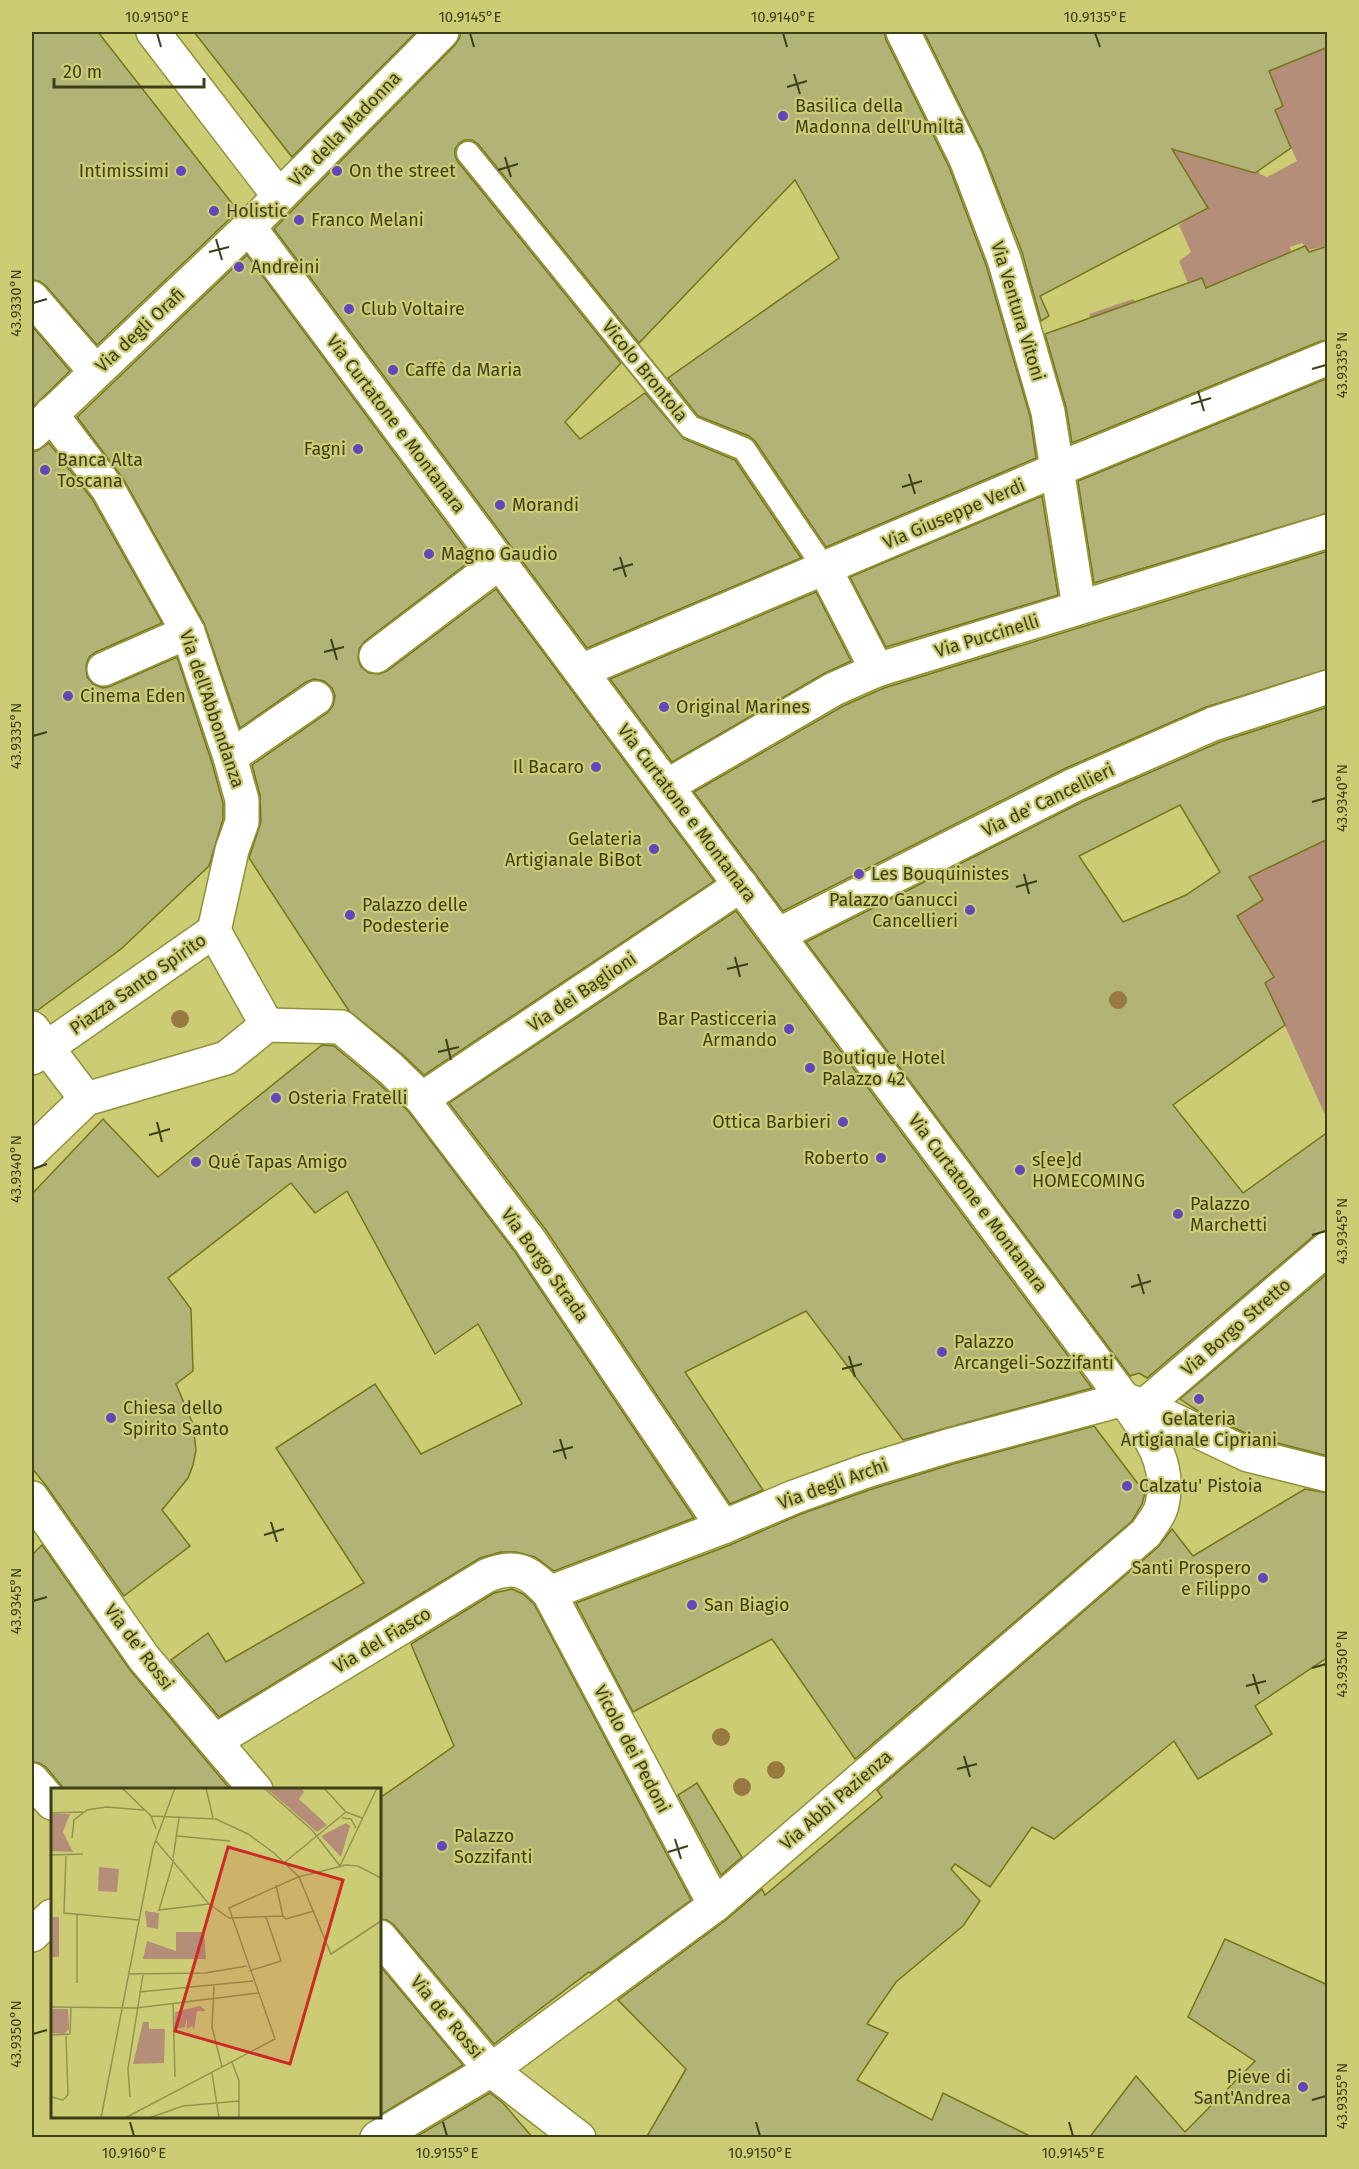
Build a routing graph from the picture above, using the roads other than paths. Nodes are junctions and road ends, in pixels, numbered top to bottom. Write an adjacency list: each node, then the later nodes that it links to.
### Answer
1 (153, 32): 5 (street)
2 (442, 32): 5 (street, Via della Madonna)
3 (903, 32): 11 (street, Via Ventura Vitoni)
4 (468, 153): 14 (lane, Vicolo Brontola)
5 (279, 196): 6 (street, Via della Madonna)
6 (249, 227): 9 (street, Via degli Orafi); 13 (street, Via Curtatone e Montanara)
7 (32, 298): 9 (street)
8 (1328, 358): 11 (street, Via Giuseppe Verdi)
9 (96, 372): 10 (street, Via degli Orafi)
10 (41, 423): 16 (street, Via dell'Abbondanza)
11 (1056, 470): 14 (street, Via Giuseppe Verdi); 15 (street, Via Ventura Vitoni)
12 (1328, 531): 15 (street, Via Puccinelli)
13 (500, 562): 17 (street); 20 (street, Via Curtatone e Montanara)
14 (825, 569): 19 (street, Vicolo Brontola); 20 (street, Via Giuseppe Verdi)
15 (1079, 607): 19 (street, Via Puccinelli)
16 (188, 632): 18 (street); 23 (street, Via dell'Abbondanza)
17 (376, 656)
18 (104, 669)
19 (877, 669): 24 (street, Via Puccinelli)
20 (581, 671): 24 (street, Via Curtatone e Montanara)
21 (1328, 687): 27 (street, Via de' Cancellieri)
22 (316, 698): 23 (street)
23 (230, 757): 26 (street, Via dell'Abbondanza)
24 (667, 786): 25 (street, Via Curtatone e Montanara)
25 (741, 885): 27 (street, Via Curtatone e Montanara); 31 (street, Via dei Baglioni)
26 (214, 931): 28 (street, Piazza Santo Spirito); 29 (street, Piazza Santo Spirito)
27 (778, 935): 34 (street, Via Curtatone e Montanara)
28 (267, 1025): 30 (street); 31 (street, Via Borgo Strada)
29 (37, 1044): 30 (street)
30 (86, 1099): 32 (street)
31 (422, 1100): 38 (street, Via Borgo Strada)
32 (32, 1152)
33 (1328, 1248): 34 (street, Via Borgo Stretto)
34 (1134, 1403): 35 (street, Via Curtatone e Montanara); 37 (street, Via Curtatone e Montanara); 38 (street, Via degli Archi)
35 (1320, 1472)
36 (34, 1506): 40 (street, Via de' Rossi)
37 (1162, 1507): 44 (street, Via Abbi Pazienza)
38 (723, 1527): 39 (street, Via degli Archi)
39 (549, 1593): 40 (street, Via del Fiasco); 44 (street, Vicolo dei Pedoni)
40 (215, 1741): 42 (street, Via de' Rossi)
41 (32, 1780): 43 (street)
42 (254, 1788)
43 (51, 1802)
44 (715, 1905): 48 (street, Via Abbi Pazienza)
45 (51, 1917): 46 (street)
46 (32, 1935)
47 (381, 1938): 48 (street, Via de' Rossi)
48 (491, 2070): 49 (street, Via Abbi Pazienza); 50 (street, Via de' Rossi)
49 (376, 2138)
50 (579, 2138)

